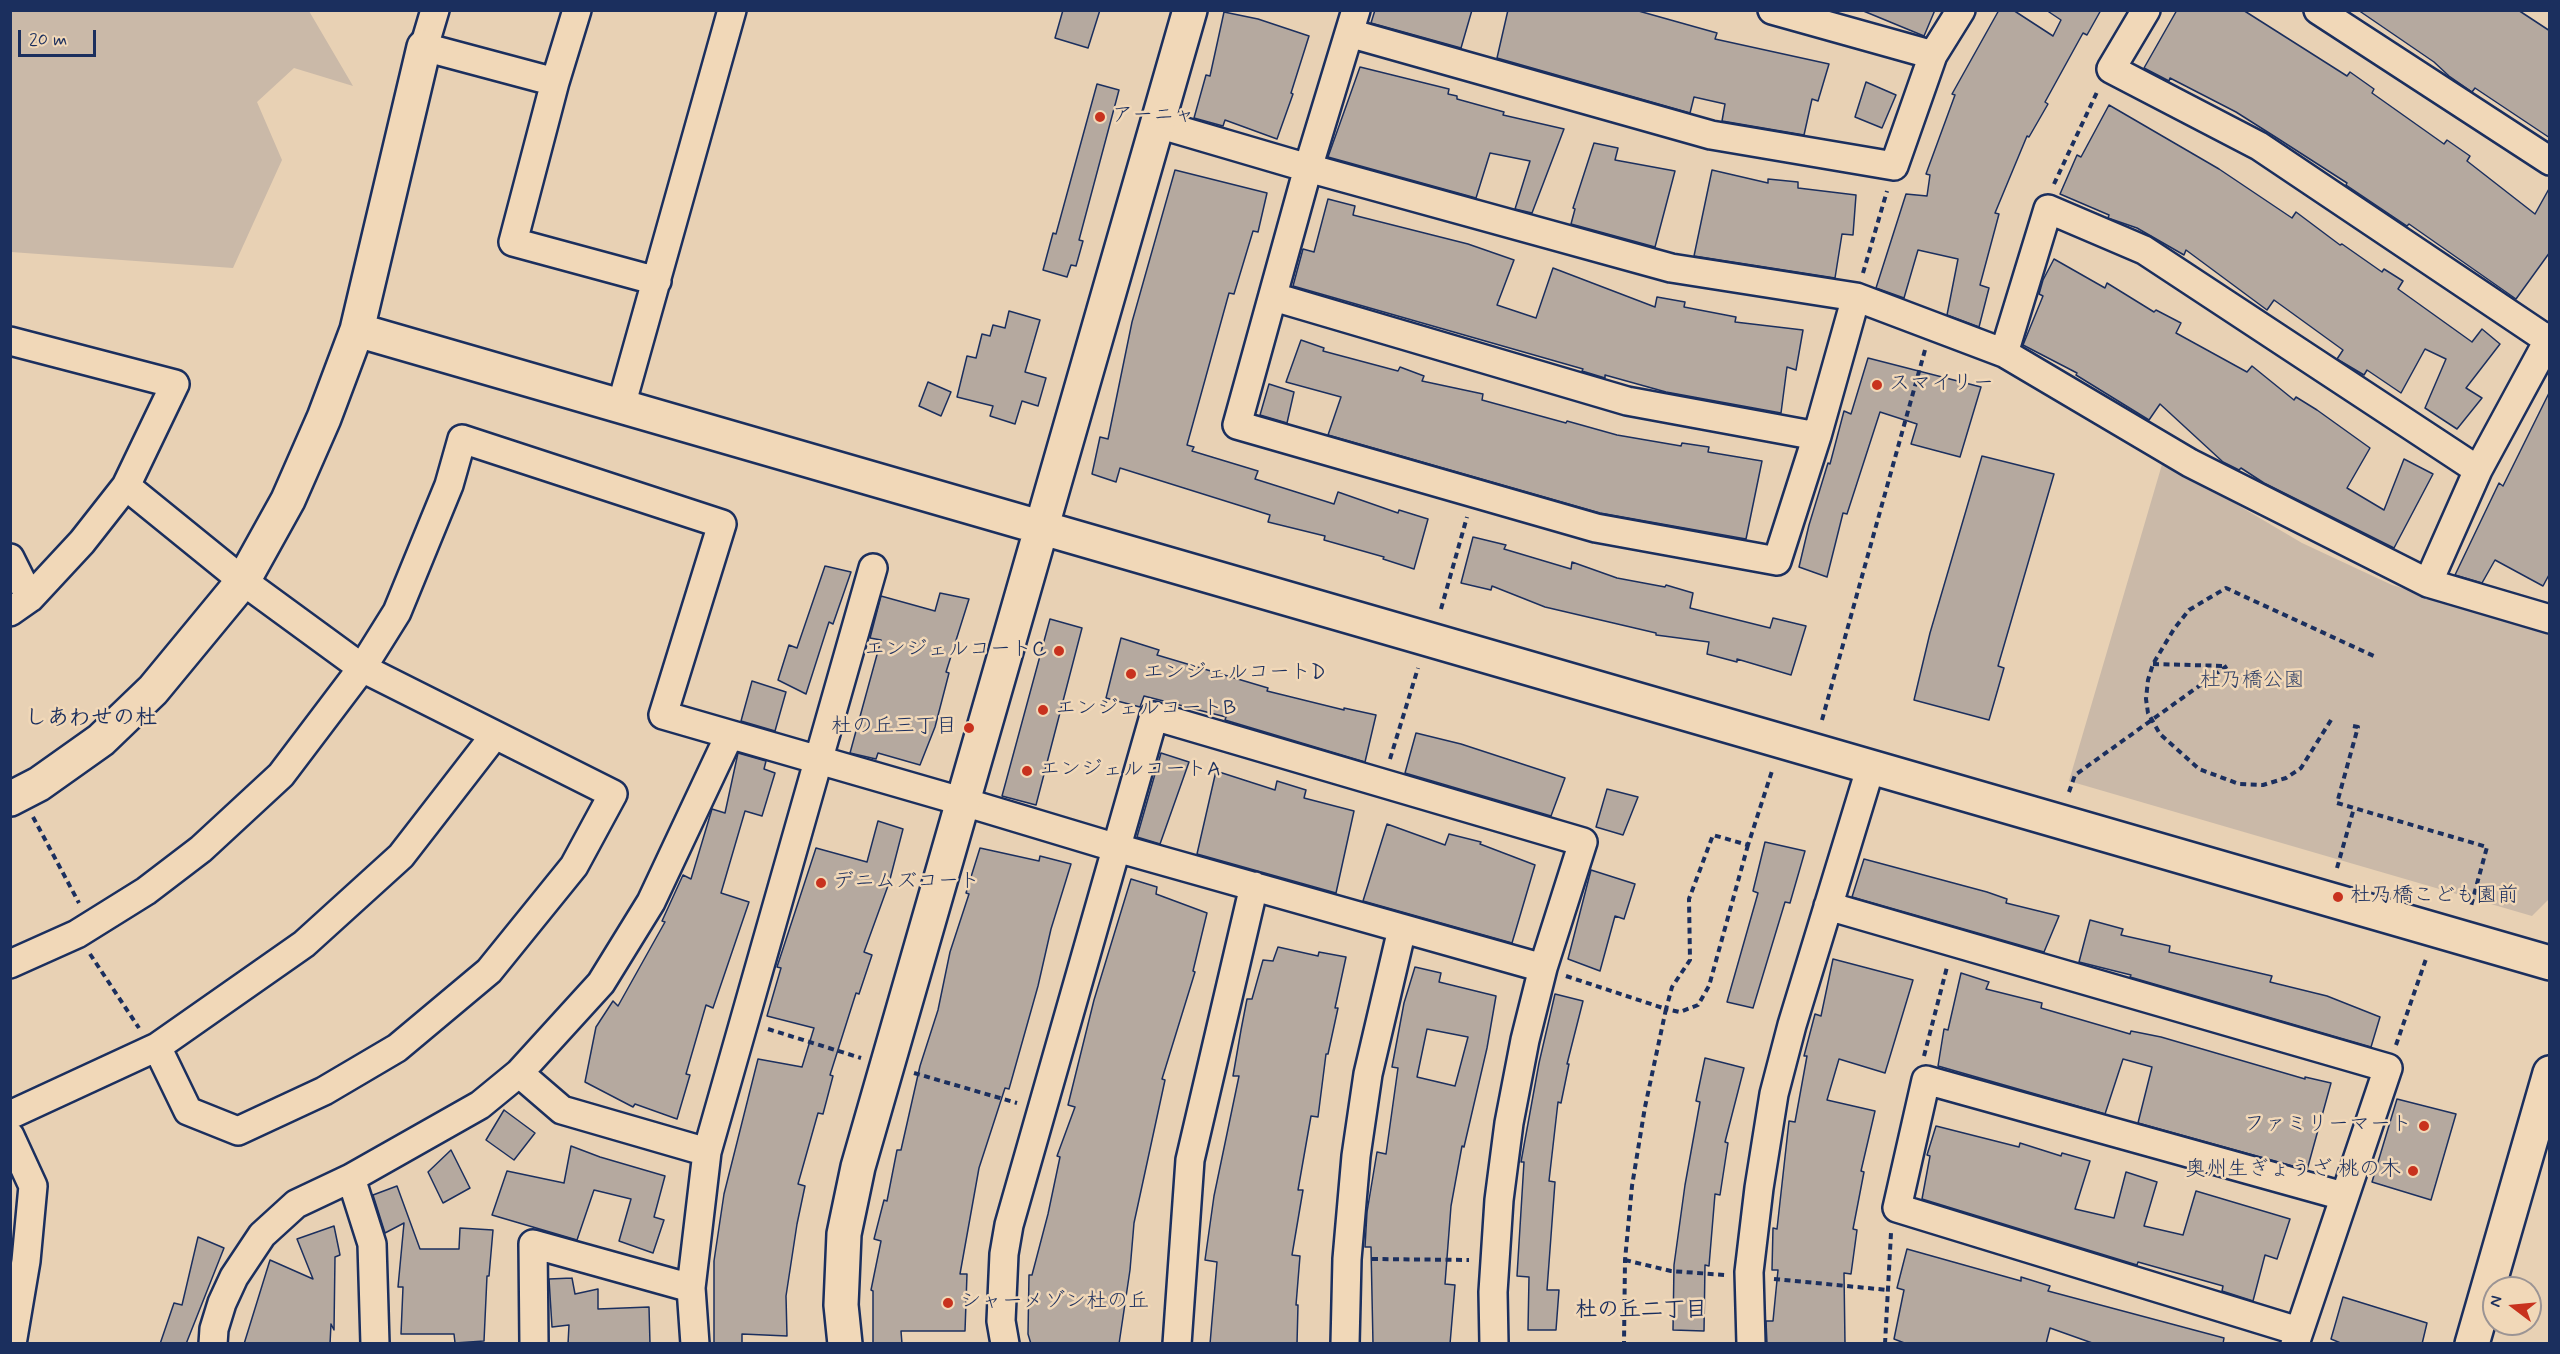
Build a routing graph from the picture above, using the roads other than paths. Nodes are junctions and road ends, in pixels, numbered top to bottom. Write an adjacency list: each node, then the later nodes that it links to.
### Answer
1 (435, 10): 10 (street)
2 (577, 10): 12 (street)
3 (732, 10): 16 (street)
4 (1190, 10): 13 (street)
5 (1772, 10): 11 (street)
6 (1961, 10): 11 (street)
7 (2146, 10): 20 (street)
8 (2318, 10): 14 (street)
9 (1353, 22): 11 (street); 15 (street)
10 (424, 47): 12 (street); 19 (street)
11 (1933, 55)
12 (555, 82): 16 (street)
13 (1158, 124): 15 (street); 27 (street)
14 (2550, 162)
15 (1308, 168): 17 (street); 18 (street)
16 (657, 281): 23 (street)
17 (1274, 297): 24 (street); 24 (street)
18 (1856, 297): 22 (street); 24 (street)
19 (357, 330): 23 (street); 30 (street)
20 (2548, 338): 25 (street)
21 (10, 341): 26 (street)
22 (2004, 353): 25 (street); 31 (street)
23 (621, 406): 27 (street)
24 (1818, 436)
25 (2478, 470): 31 (street)
26 (126, 486): 30 (street); 32 (street)
27 (1040, 528): 38 (street); 40 (street)
28 (10, 558): 32 (street)
29 (873, 568): 37 (street)
30 (243, 581): 34 (street); 39 (street)
31 (2428, 583): 33 (street)
32 (20, 605)
33 (2550, 619)
34 (362, 668): 35 (street); 36 (street); 46 (street)
35 (494, 736): 48 (street); 48 (street)
36 (729, 736): 37 (street); 50 (street)
37 (820, 761): 40 (street); 53 (street)
38 (1870, 766): 43 (street); 45 (street)
39 (16, 796)
40 (964, 801): 41 (street); 64 (street)
41 (1118, 848): 42 (street); 47 (street); 65 (street)
42 (1254, 886): 44 (street); 66 (street)
43 (1828, 906): 55 (street); 69 (street)
44 (1402, 929): 47 (street); 67 (street)
45 (2550, 963)
46 (10, 964)
47 (1543, 968): 68 (street)
48 (155, 1048): 51 (street)
49 (2550, 1072): 70 (street)
50 (519, 1073): 53 (street); 54 (street)
51 (10, 1115)
52 (10, 1136): 56 (street)
53 (707, 1152): 57 (street)
54 (351, 1178): 60 (street); 61 (street)
55 (2343, 1196): 58 (street); 58 (street)
56 (18, 1265): 59 (street)
57 (691, 1287): 62 (street); 63 (street)
58 (2297, 1337)
59 (12, 1344)
60 (213, 1344)
61 (375, 1344)
62 (534, 1344)
63 (695, 1344)
64 (845, 1344)
65 (1005, 1344)
66 (1177, 1344)
67 (1346, 1344)
68 (1494, 1344)
69 (1751, 1344)
70 (2472, 1344)

